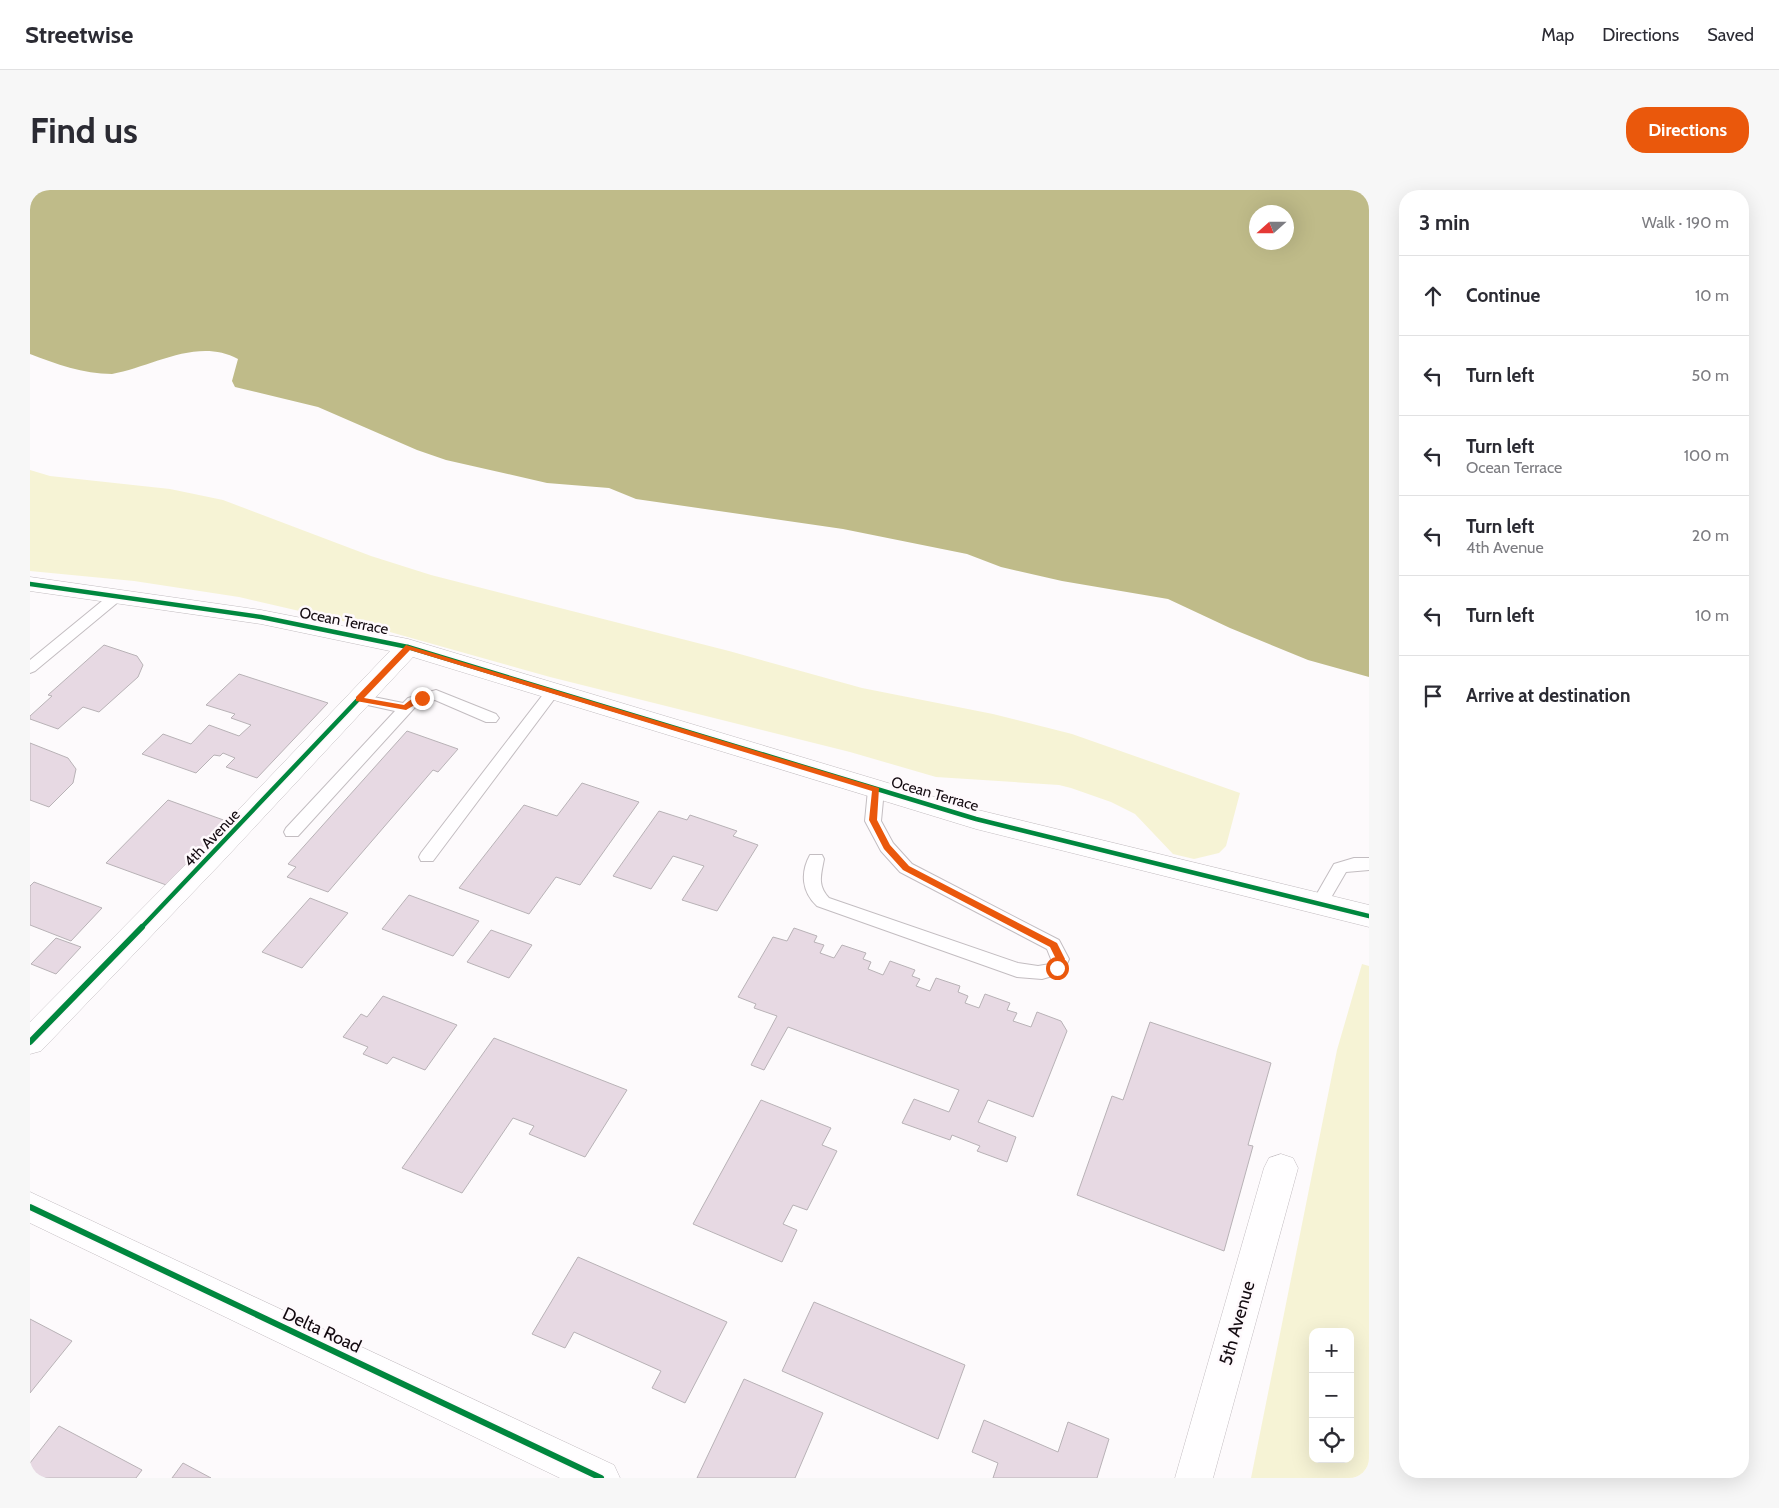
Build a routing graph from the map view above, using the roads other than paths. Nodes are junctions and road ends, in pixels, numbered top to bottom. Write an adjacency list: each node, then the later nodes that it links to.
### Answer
1 (30, 584): 2 (street, Ocean Terrace)
2 (118, 595): 3 (street, Ocean Terrace); 4 (lane)
3 (408, 647): 5 (street, Ocean Terrace); 6 (street, 4th Avenue)
4 (30, 668)
5 (552, 691): 9 (street, Ocean Terrace); 11 (lane)
6 (359, 699): 7 (lane); 16 (street, 4th Avenue)
7 (406, 708): 8 (lane); 10 (lane)
8 (491, 718)
9 (876, 790): 12 (lane); 14 (street, Ocean Terrace)
10 (292, 832)
11 (427, 857)
12 (816, 859)
13 (1369, 864): 14 (lane)
14 (1319, 904): 15 (street, Ocean Terrace)
15 (1369, 916)
16 (30, 1042)
17 (1281, 1168): 20 (street, 5th Avenue)
18 (30, 1207): 19 (street, Delta Road)
19 (601, 1478)
20 (1194, 1478)

